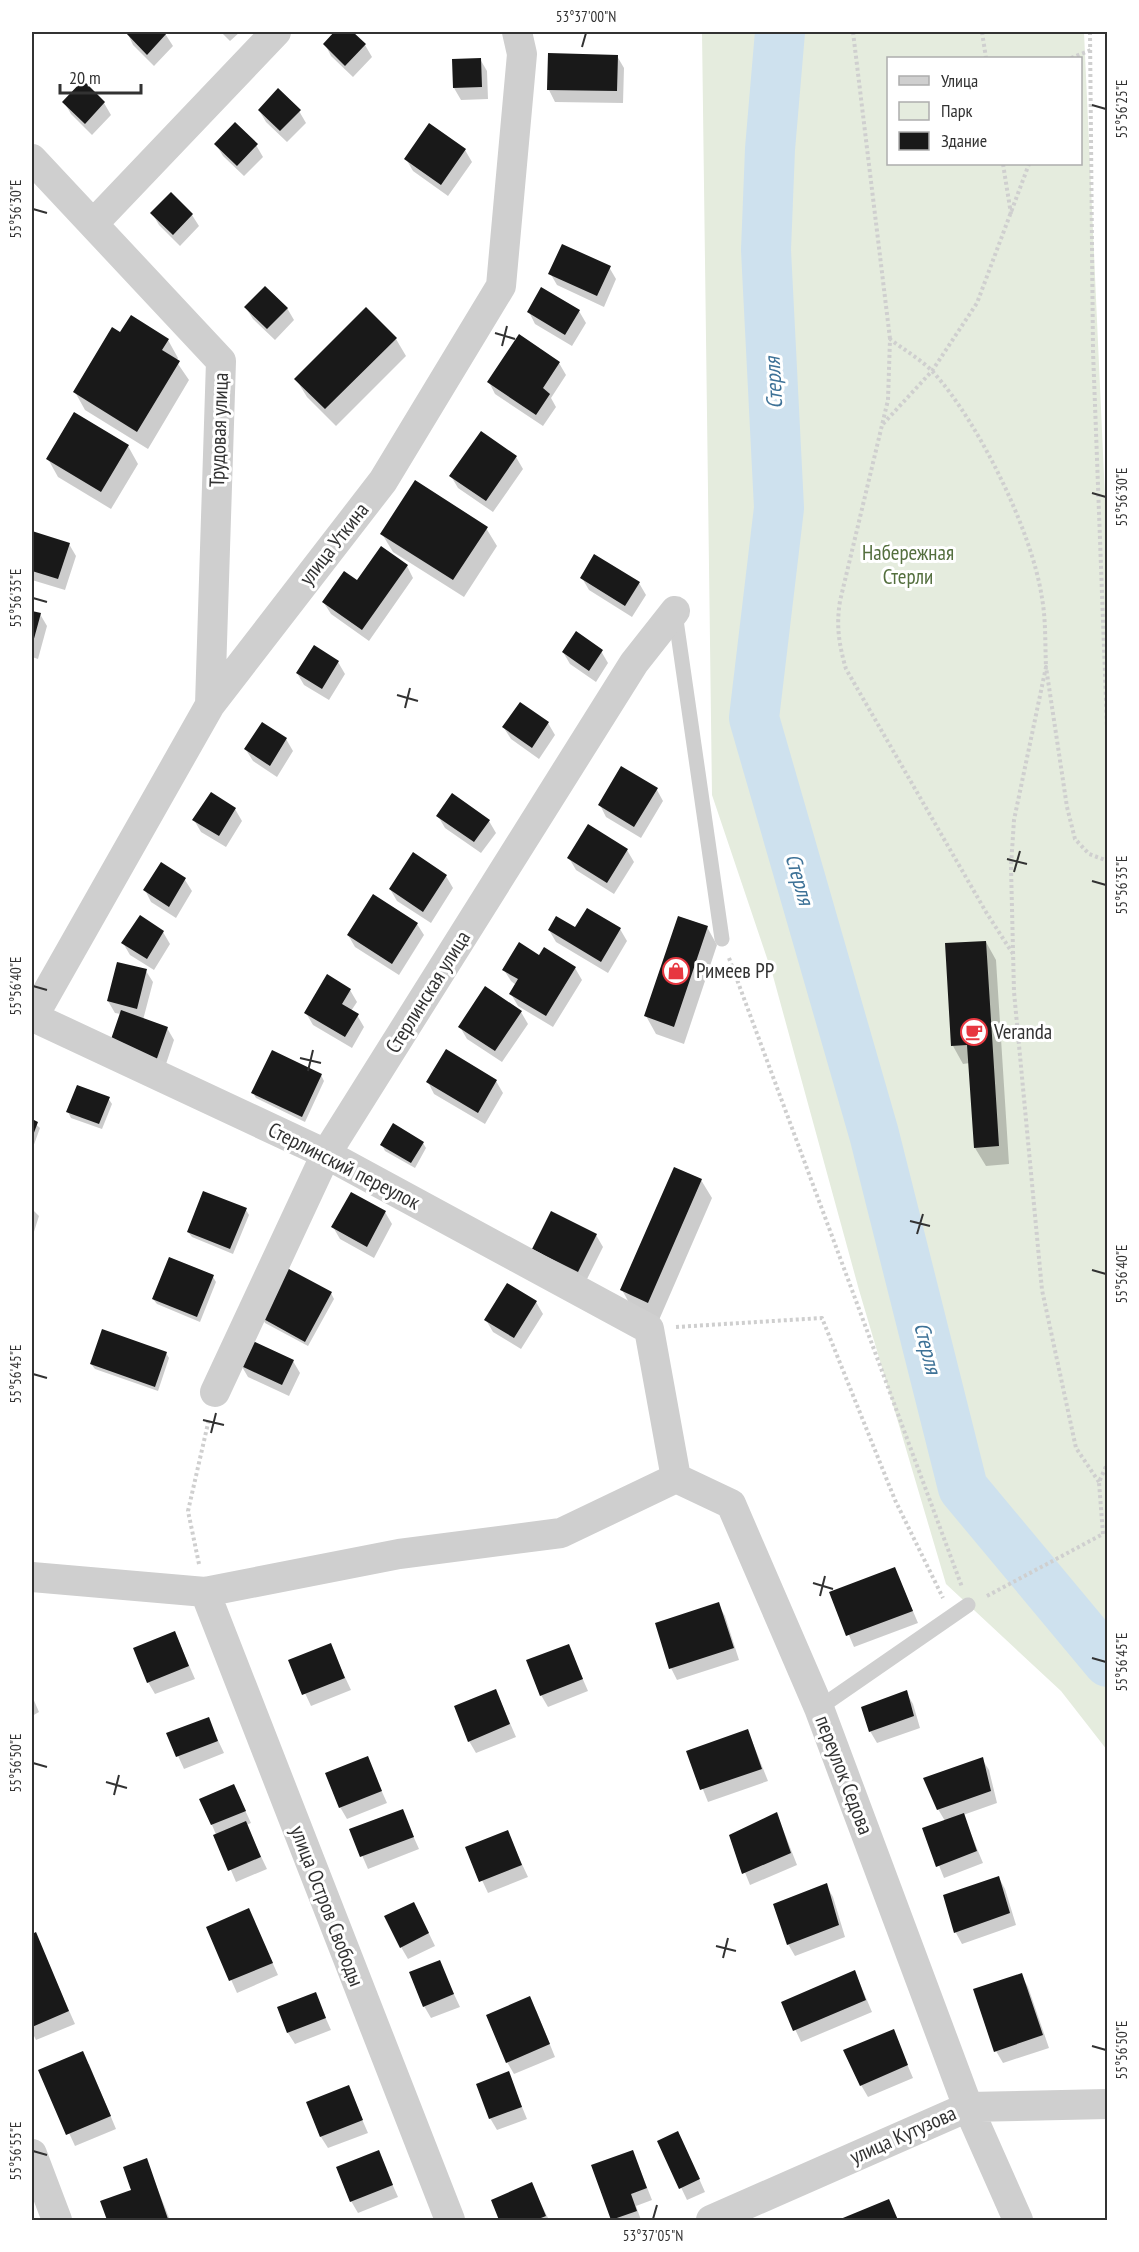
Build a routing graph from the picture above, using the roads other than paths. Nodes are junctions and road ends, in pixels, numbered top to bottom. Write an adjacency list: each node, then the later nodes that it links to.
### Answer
1 (276, 32): 4 (street)
2 (517, 32): 6 (street, улица Уткина)
3 (32, 159): 4 (street, Трудовая улица)
4 (93, 224): 6 (street, Трудовая улица)
5 (675, 611): 7 (lane); 9 (street, Стерлинская улица)
6 (210, 705): 8 (street, улица Уткина)
7 (722, 939)
8 (32, 1018): 9 (street, Стерлинский переулок)
9 (326, 1154): 10 (street, Стерлинская улица); 11 (street, Стерлинский переулок)
10 (215, 1392)
11 (676, 1478): 13 (street); 15 (street, переулок Седова)
12 (32, 1577): 13 (street)
13 (205, 1592): 20 (street, улица Остров Свободы)
14 (968, 1605): 15 (lane)
15 (819, 1708): 17 (street, переулок Седова)
16 (1107, 2104): 17 (street, улица Кутузова)
17 (968, 2107): 21 (street, улица Кутузова); 22 (street, переулок Седова)
18 (32, 2154): 19 (street)
19 (57, 2220)
20 (450, 2220)
21 (711, 2220)
22 (1018, 2220)

